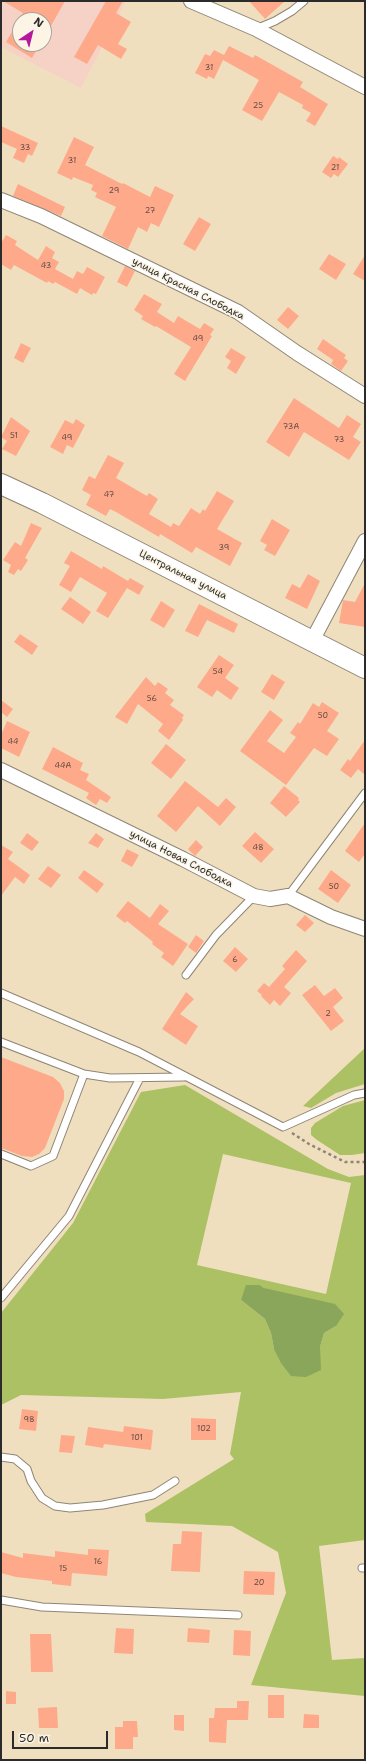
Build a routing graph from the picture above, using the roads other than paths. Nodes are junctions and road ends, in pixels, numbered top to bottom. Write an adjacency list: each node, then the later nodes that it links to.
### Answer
1 (190, 1): 3 (street)
2 (304, 1): 3 (lane)
3 (256, 29): 4 (street)
4 (365, 87)
5 (1, 200): 6 (street, улица Красная Слободка)
6 (365, 396)
7 (1, 484): 9 (main road, Центральная улица)
8 (365, 541): 9 (street)
9 (312, 641): 10 (main road, Центральная улица)
10 (365, 668)
11 (1, 770): 13 (street, улица Новая Слободка)
12 (365, 793): 14 (lane)
13 (254, 896): 14 (street, улица Новая Слободка); 16 (lane)
14 (288, 896): 15 (street)
15 (365, 930)
16 (186, 975)
17 (1, 993): 20 (lane)
18 (1, 1042): 19 (lane)
19 (84, 1074): 21 (lane); 23 (lane)
20 (187, 1077): 21 (lane); 22 (lane)
21 (140, 1078): 24 (lane)
22 (365, 1093)
23 (1, 1154)
24 (1, 1298)
25 (1, 1457): 26 (lane)
26 (175, 1481)
27 (1, 1600): 28 (lane)
28 (238, 1615)

